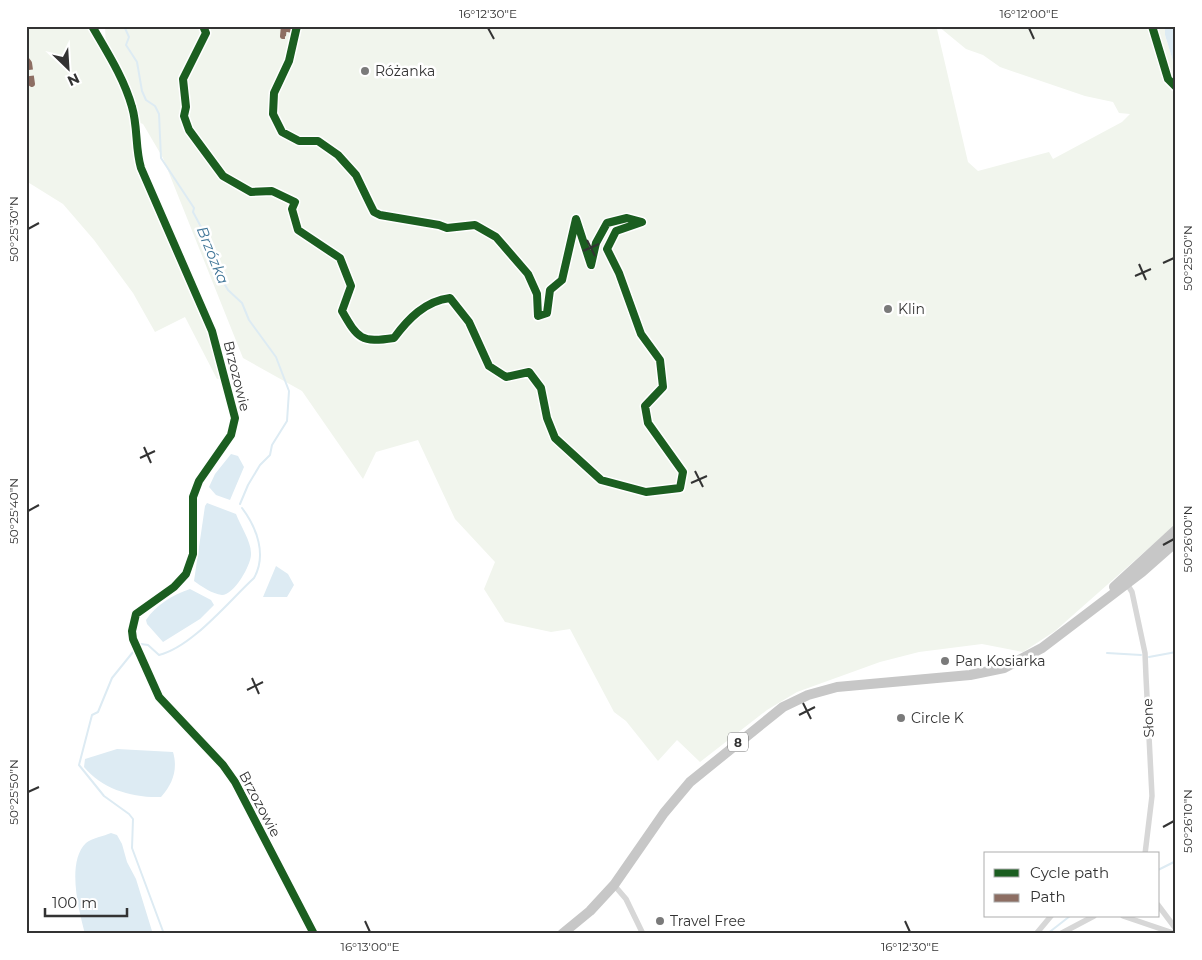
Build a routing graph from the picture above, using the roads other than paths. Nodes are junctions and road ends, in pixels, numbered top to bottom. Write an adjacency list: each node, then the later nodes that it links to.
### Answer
1 (92, 26): 12 (street, Brzozowie)
2 (1176, 530): 4 (highway, 8)
3 (1176, 542): 4 (highway, 8)
4 (1125, 581): 5 (street, Słone); 6 (highway, 8)
5 (1146, 852)
6 (614, 885): 13 (highway, 8); 14 (street)
7 (1160, 908): 11 (street)
8 (1049, 918): 15 (street)
9 (1090, 918): 16 (street)
10 (1129, 918): 17 (street)
11 (1176, 929)
12 (314, 934)
13 (562, 934)
14 (643, 934)
15 (1036, 934)
16 (1060, 934)
17 (1176, 934)

